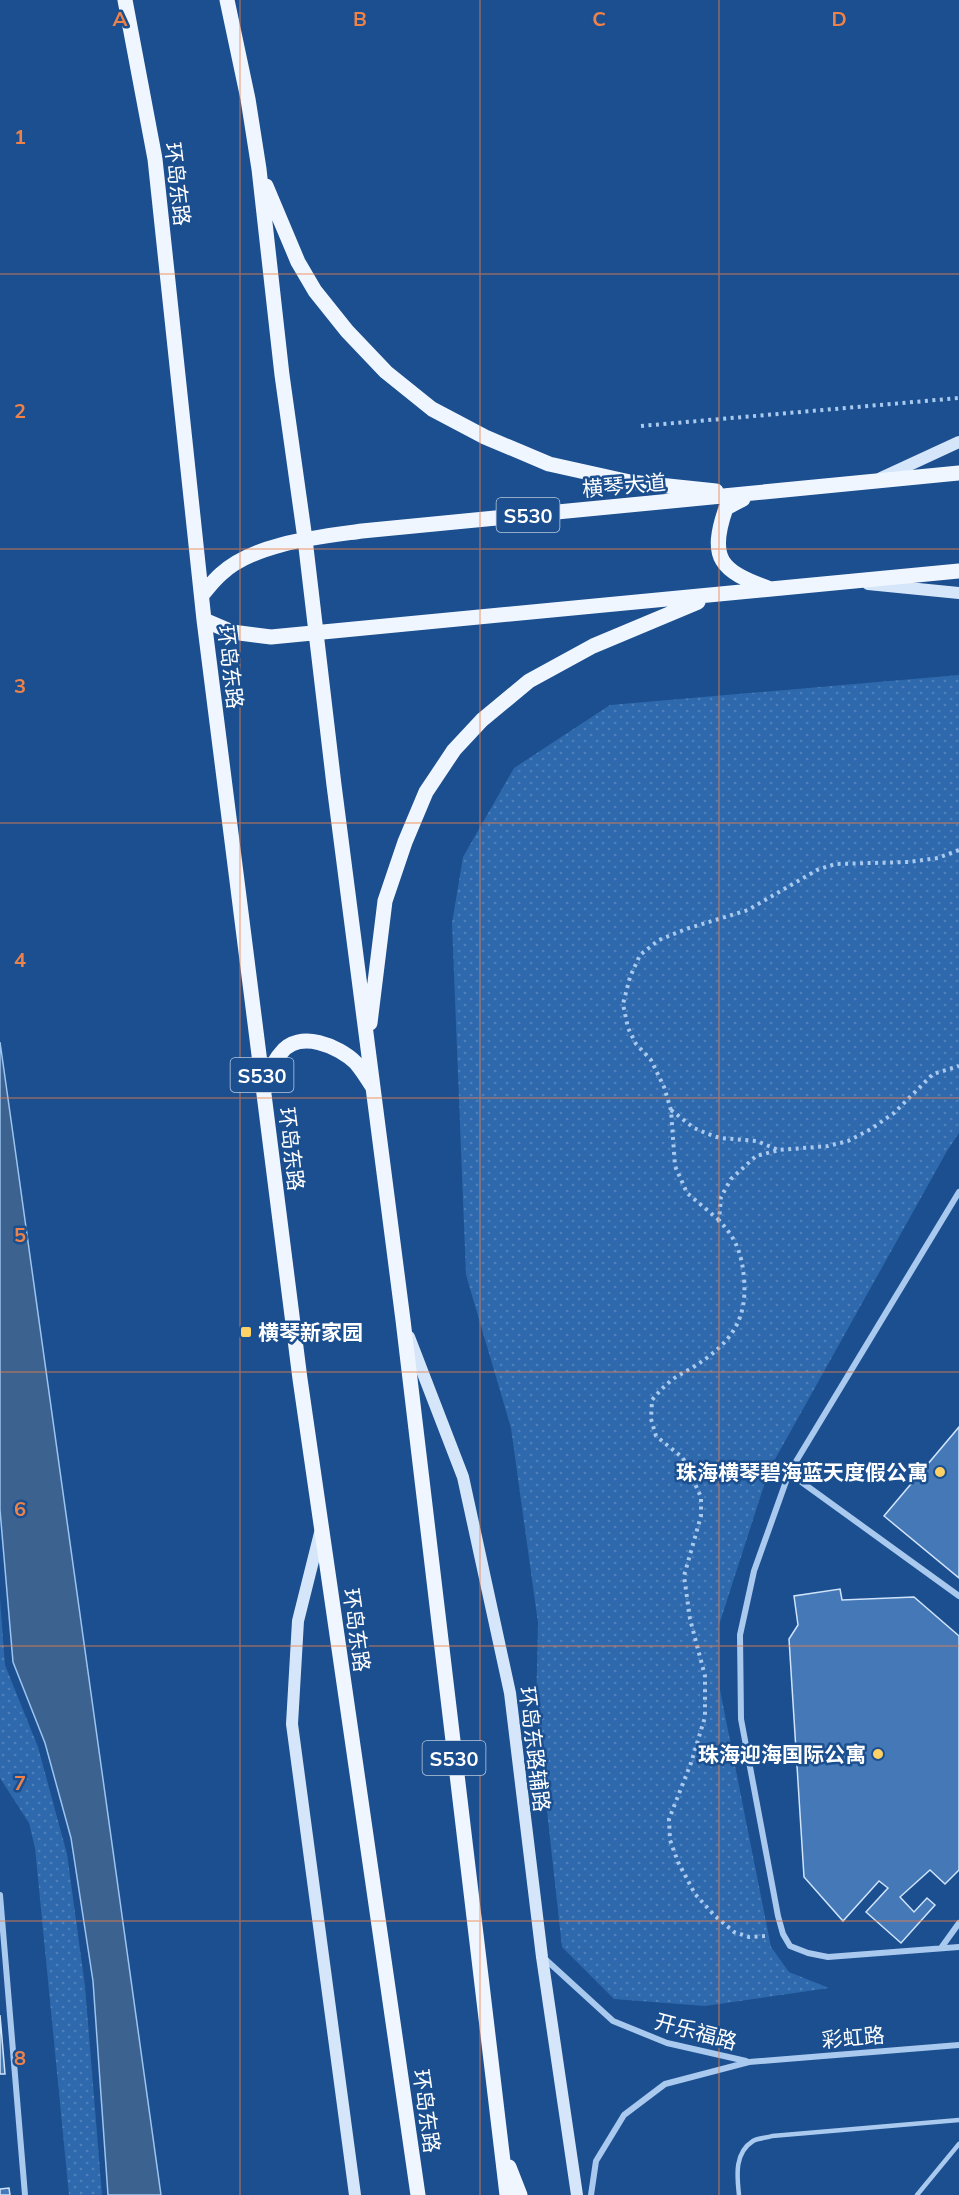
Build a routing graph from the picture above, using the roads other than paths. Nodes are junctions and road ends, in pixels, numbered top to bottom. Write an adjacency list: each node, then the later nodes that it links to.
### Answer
1 (125, 0): 13 (main road, 环岛东路)
2 (227, 0): 3 (main road)
3 (259, 169): 7 (main road); 8 (main road)
4 (959, 442): 6 (main road)
5 (959, 473): 6 (main road, 横琴大道 / S530)
6 (875, 481): 7 (main road, 横琴大道 / S530)
7 (751, 495): 8 (main road, 横琴大道 / S530); 11 (main road)
8 (305, 539): 13 (main road, 横琴大道 / S530); 16 (main road, S530)
9 (959, 572): 10 (main road)
10 (849, 582): 11 (main road); 12 (main road)
11 (772, 589): 14 (main road)
12 (959, 593)
13 (202, 595): 15 (main road, 环岛东路 / S530)
14 (713, 596): 16 (main road); 17 (main road)
15 (204, 620): 16 (main road); 19 (main road, 环岛东路 / S530)
16 (316, 634): 17 (main road, S530)
17 (368, 1046): 18 (main road, S530)
18 (374, 1088): 19 (main road); 21 (main road, S530)
19 (265, 1098): 23 (main road, 环岛东路 / S530)
20 (959, 1192): 22 (street)
21 (403, 1320): 29 (main road, 环岛东路辅路); 33 (main road, S530)
22 (789, 1473): 24 (street); 28 (street)
23 (321, 1529): 36 (main road); 37 (main road, 环岛东路 / S530)
24 (959, 1596)
25 (0, 1895): 35 (street)
26 (959, 1923): 28 (street)
27 (959, 1947): 28 (street)
28 (942, 1948)
29 (542, 1957): 31 (street, 开乐福路); 40 (main road, 环岛东路辅路)
30 (959, 2045): 31 (street, 彩虹路)
31 (749, 2062): 41 (street, 开乐福路)
32 (959, 2120): 42 (lane)
33 (499, 2142): 38 (main road, S530); 39 (main road)
34 (959, 2144): 43 (lane)
35 (25, 2195)
36 (355, 2195)
37 (418, 2195)
38 (507, 2195)
39 (520, 2195)
40 (577, 2195)
41 (591, 2195)
42 (739, 2195)
43 (917, 2195)

